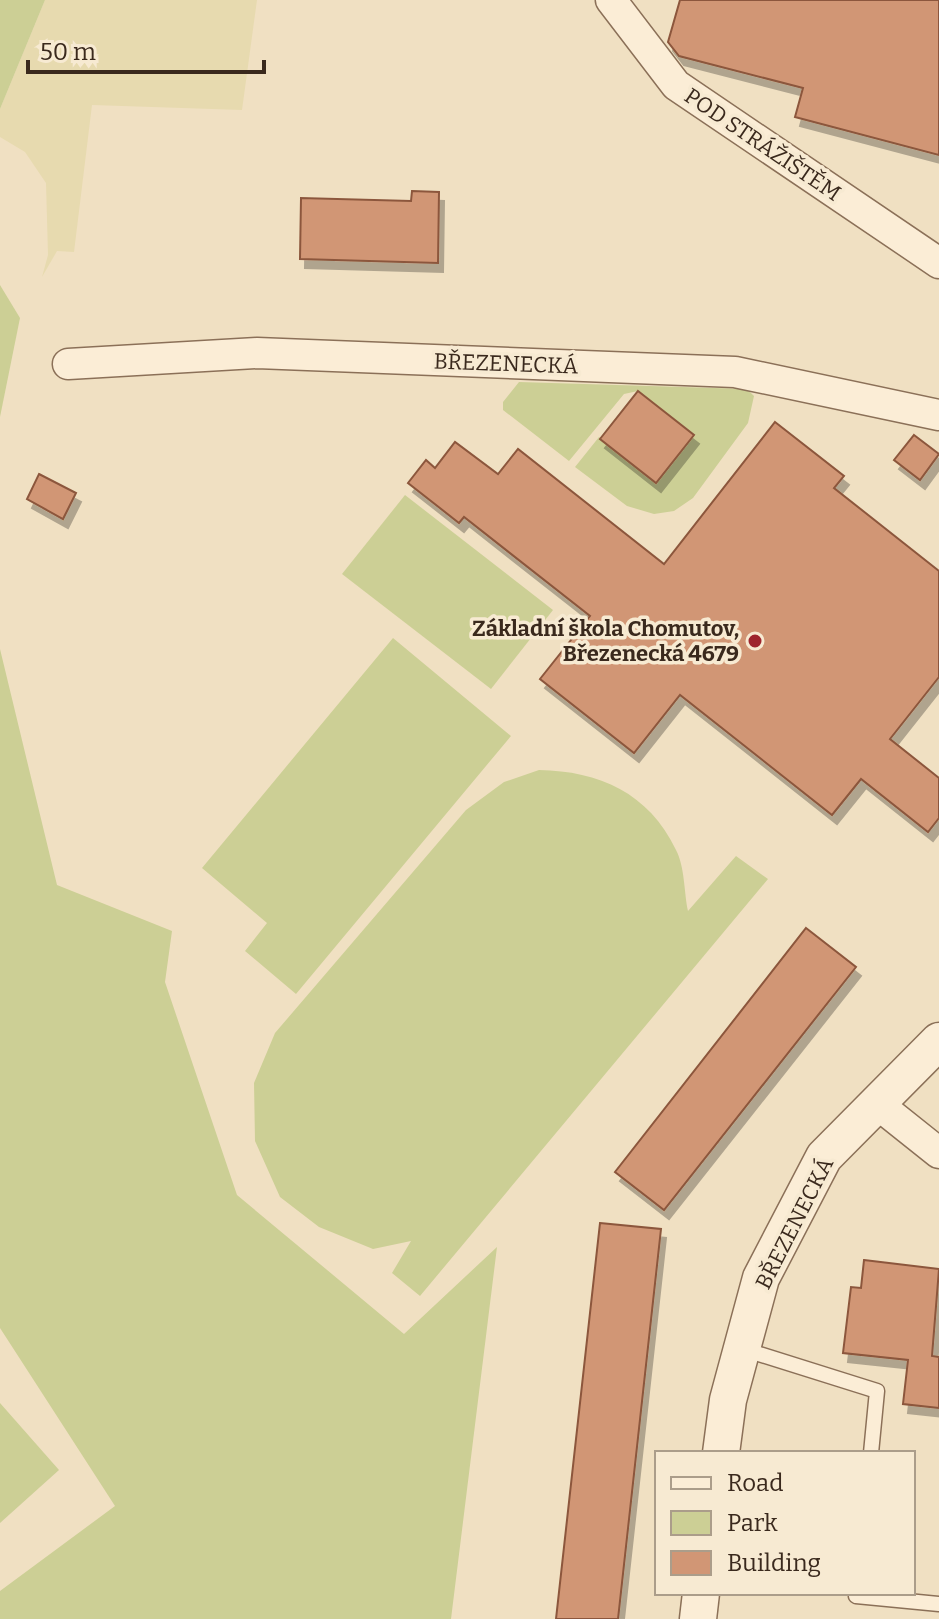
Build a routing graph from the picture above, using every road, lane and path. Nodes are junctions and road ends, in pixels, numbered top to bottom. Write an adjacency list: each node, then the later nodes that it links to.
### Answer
1 (611, 0): 2 (street, POD STRÁŽIŠTĚM)
2 (939, 263)
3 (68, 364): 4 (street, BŘEZENECKÁ)
4 (939, 415)
5 (939, 1041): 6 (street, BŘEZENECKÁ)
6 (875, 1102): 7 (street); 8 (street, BŘEZENECKÁ)
7 (939, 1153)
8 (742, 1348): 9 (street, BŘEZENECKÁ); 10 (lane)
9 (721, 1451)
10 (871, 1451)
11 (701, 1595): 14 (street)
12 (856, 1595): 13 (lane)
13 (939, 1604)
14 (698, 1619)

